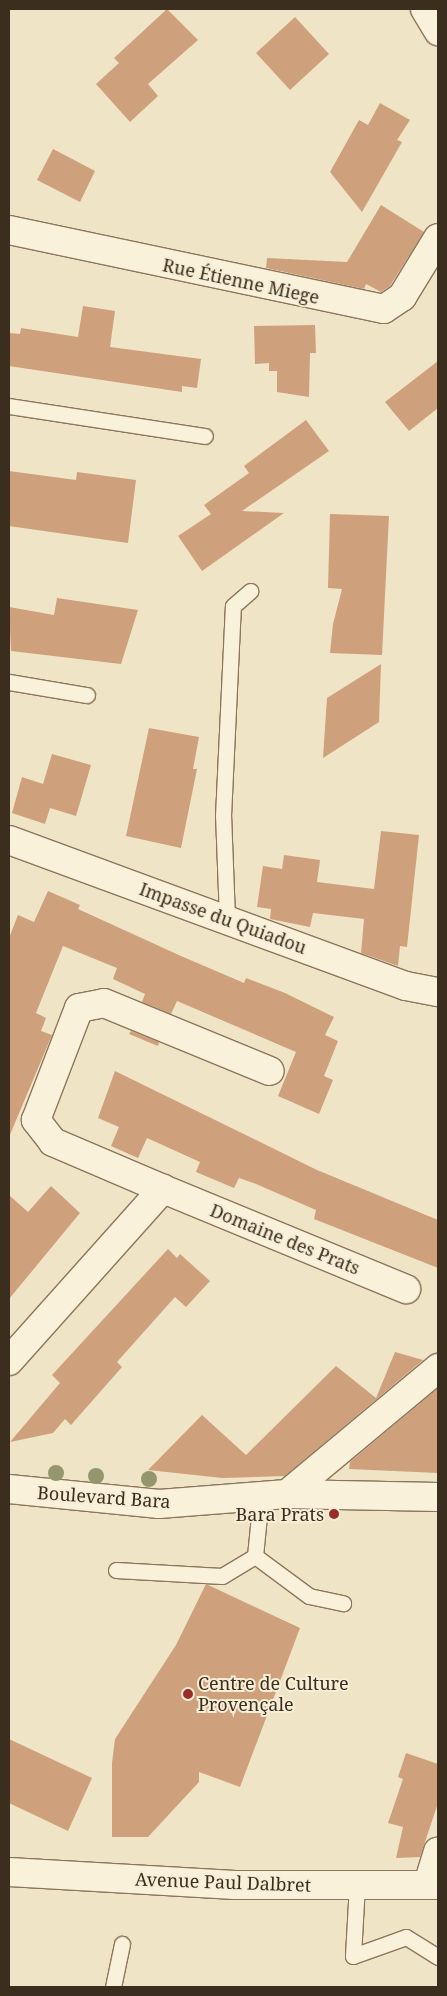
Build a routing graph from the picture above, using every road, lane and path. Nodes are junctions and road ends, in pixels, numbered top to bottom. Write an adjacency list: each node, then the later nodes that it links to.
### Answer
1 (425, 9): 2 (street)
2 (438, 30)
3 (9, 230): 4 (street, Rue Étienne Miege)
4 (438, 238)
5 (9, 406): 6 (lane)
6 (205, 436)
7 (250, 591): 11 (lane)
8 (9, 682): 9 (lane)
9 (87, 695)
10 (9, 840): 11 (street, Impasse du Quiadou)
11 (227, 918): 12 (street, Impasse du Quiadou)
12 (438, 992)
13 (270, 1071): 14 (street, Domaine des Prats)
14 (163, 1189): 15 (street, Domaine des Prats); 16 (street)
15 (406, 1289)
16 (9, 1361)
17 (438, 1368): 19 (street)
18 (9, 1489): 19 (street, Boulevard Bara)
19 (274, 1495): 20 (street, Boulevard Bara); 21 (lane)
20 (438, 1497)
21 (255, 1556): 22 (lane); 23 (lane)
22 (116, 1570)
23 (343, 1603)
24 (438, 1850): 27 (street)
25 (9, 1872): 26 (street, Avenue Paul Dalbret)
26 (357, 1884): 27 (street, Avenue Paul Dalbret); 29 (lane)
27 (433, 1885)
28 (122, 1944): 30 (lane)
29 (438, 1957)
30 (113, 1987)

